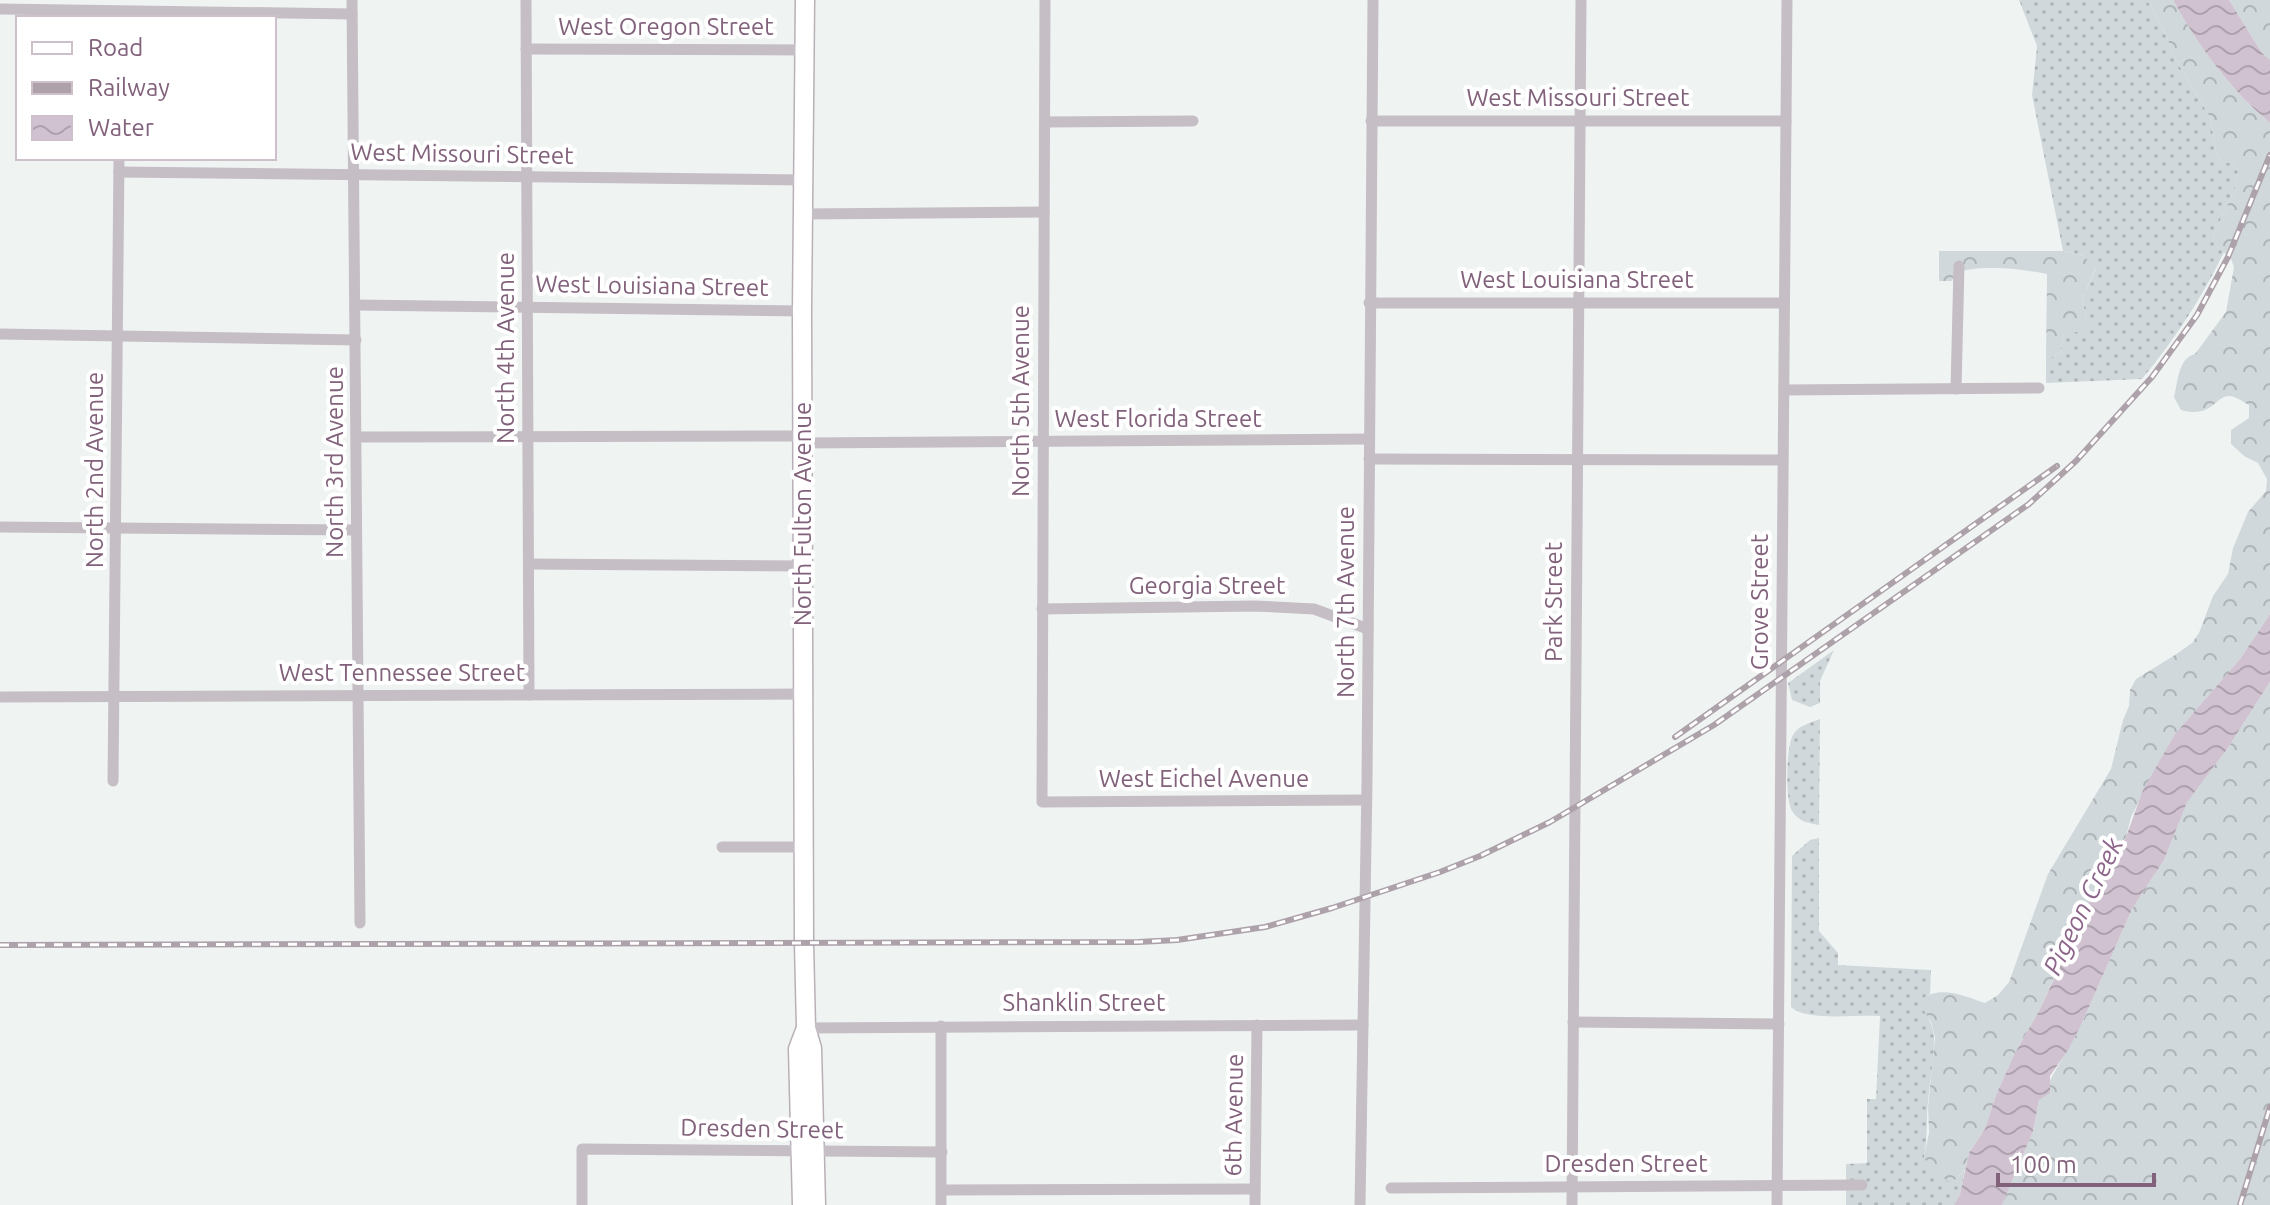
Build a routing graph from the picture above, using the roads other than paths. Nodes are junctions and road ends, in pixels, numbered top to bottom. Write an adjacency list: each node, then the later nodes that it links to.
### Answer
1 (352, 0): 10 (street, North 3rd Avenue)
2 (526, 0): 11 (street, North 4th Avenue)
3 (805, 0): 12 (main road, North Fulton Avenue)
4 (1045, 0): 17 (street, North 5th Avenue)
5 (1373, 0): 14 (street, North 7th Avenue)
6 (1581, 0): 15 (street, Park Street)
7 (1787, 0): 16 (street, Grove Street)
8 (0, 9): 9 (street)
9 (119, 9): 10 (street)
10 (352, 14): 20 (street, North 3rd Avenue)
11 (526, 49): 12 (street, West Oregon Street); 21 (street, North 4th Avenue)
12 (805, 50): 22 (main road, North Fulton Avenue)
13 (1193, 121): 17 (street)
14 (1371, 121): 15 (street, West Missouri Street); 26 (street, North 7th Avenue)
15 (1580, 121): 16 (street, West Missouri Street); 27 (street, Park Street)
16 (1786, 121): 28 (street, Grove Street)
17 (1045, 122): 23 (street, North 5th Avenue)
18 (119, 160): 19 (street, North 2nd Avenue)
19 (119, 172): 20 (street, West Missouri Street); 33 (street, North 2nd Avenue)
20 (354, 175): 21 (street, West Missouri Street); 29 (street, North 3rd Avenue)
21 (526, 177): 22 (street, West Missouri Street); 30 (street, North 4th Avenue)
22 (804, 180): 24 (main road, North Fulton Avenue)
23 (1044, 212): 24 (street); 42 (street, North 5th Avenue)
24 (804, 214): 31 (main road, North Fulton Avenue)
25 (1959, 266): 36 (street)
26 (1369, 303): 27 (street, West Louisiana Street); 40 (street, North 7th Avenue)
27 (1579, 303): 28 (street, West Louisiana Street); 44 (street, Park Street)
28 (1784, 303): 37 (street, Grove Street)
29 (356, 305): 30 (street, West Louisiana Street); 34 (street, North 3rd Avenue)
30 (527, 306): 31 (street, West Louisiana Street); 39 (street, North 4th Avenue)
31 (802, 311): 41 (main road, North Fulton Avenue)
32 (0, 334): 33 (street)
33 (118, 336): 34 (street); 47 (street, North 2nd Avenue)
34 (356, 340): 38 (street, North 3rd Avenue)
35 (2039, 388): 36 (street)
36 (1956, 389): 37 (street)
37 (1785, 390): 45 (street, Grove Street)
38 (357, 437): 39 (street, West Florida Street); 48 (street, North 3rd Avenue)
39 (528, 437): 41 (street, West Florida Street); 49 (street, North 4th Avenue)
40 (1369, 439): 42 (street, West Florida Street); 43 (street, North 7th Avenue)
41 (803, 440): 42 (street, West Florida Street); 50 (main road, North Fulton Avenue)
42 (1043, 441): 51 (street, North 5th Avenue)
43 (1369, 459): 44 (street); 52 (street, North 7th Avenue)
44 (1577, 459): 45 (street); 64 (street, Park Street)
45 (1782, 460): 65 (street, Grove Street)
46 (0, 527): 47 (street)
47 (116, 528): 48 (street); 57 (street, North 2nd Avenue)
48 (356, 530): 55 (street, North 3rd Avenue)
49 (529, 564): 50 (street); 54 (street, North 4th Avenue)
50 (803, 566): 53 (main road, North Fulton Avenue)
51 (1042, 609): 52 (street, Georgia Street); 60 (street, North 5th Avenue)
52 (1368, 629): 59 (street, North 7th Avenue)
53 (804, 694): 54 (street, West Tennessee Street); 62 (main road, North Fulton Avenue)
54 (529, 695): 55 (street, West Tennessee Street)
55 (358, 696): 57 (street, West Tennessee Street); 63 (street, North 3rd Avenue)
56 (0, 697): 57 (street, West Tennessee Street)
57 (115, 697): 58 (street, North 2nd Avenue)
58 (113, 781)
59 (1366, 800): 60 (street, West Eichel Avenue); 67 (street, North 7th Avenue)
60 (1042, 802)
61 (722, 847): 62 (street)
62 (804, 847): 69 (main road, North Fulton Avenue)
63 (360, 923)
64 (1573, 1022): 65 (street); 74 (street, Park Street)
65 (1779, 1024): 72 (street, Grove Street)
66 (1257, 1025): 67 (street, Shanklin Street); 68 (street, Shanklin Street); 76 (street, 6th Avenue)
67 (1363, 1025): 83 (street, North 7th Avenue)
68 (941, 1026): 69 (street, Shanklin Street); 71 (street)
69 (806, 1028): 70 (main road, North Fulton Avenue)
70 (809, 1152): 71 (street, Dresden Street); 78 (street, Dresden Street); 79 (main road, North Fulton Avenue); 80 (main road, North Fulton Avenue)
71 (942, 1152): 77 (street)
72 (1777, 1185): 73 (street, Dresden Street); 74 (street, Dresden Street); 85 (street, Grove Street)
73 (1862, 1185)
74 (1572, 1186): 75 (street, Dresden Street); 84 (street, Park Street)
75 (1391, 1188)
76 (1255, 1189): 77 (street); 82 (street, 6th Avenue)
77 (942, 1190): 81 (street)
78 (582, 1205)
79 (802, 1205)
80 (816, 1205)
81 (941, 1205)
82 (1255, 1205)
83 (1360, 1205)
84 (1572, 1205)
85 (1777, 1205)

